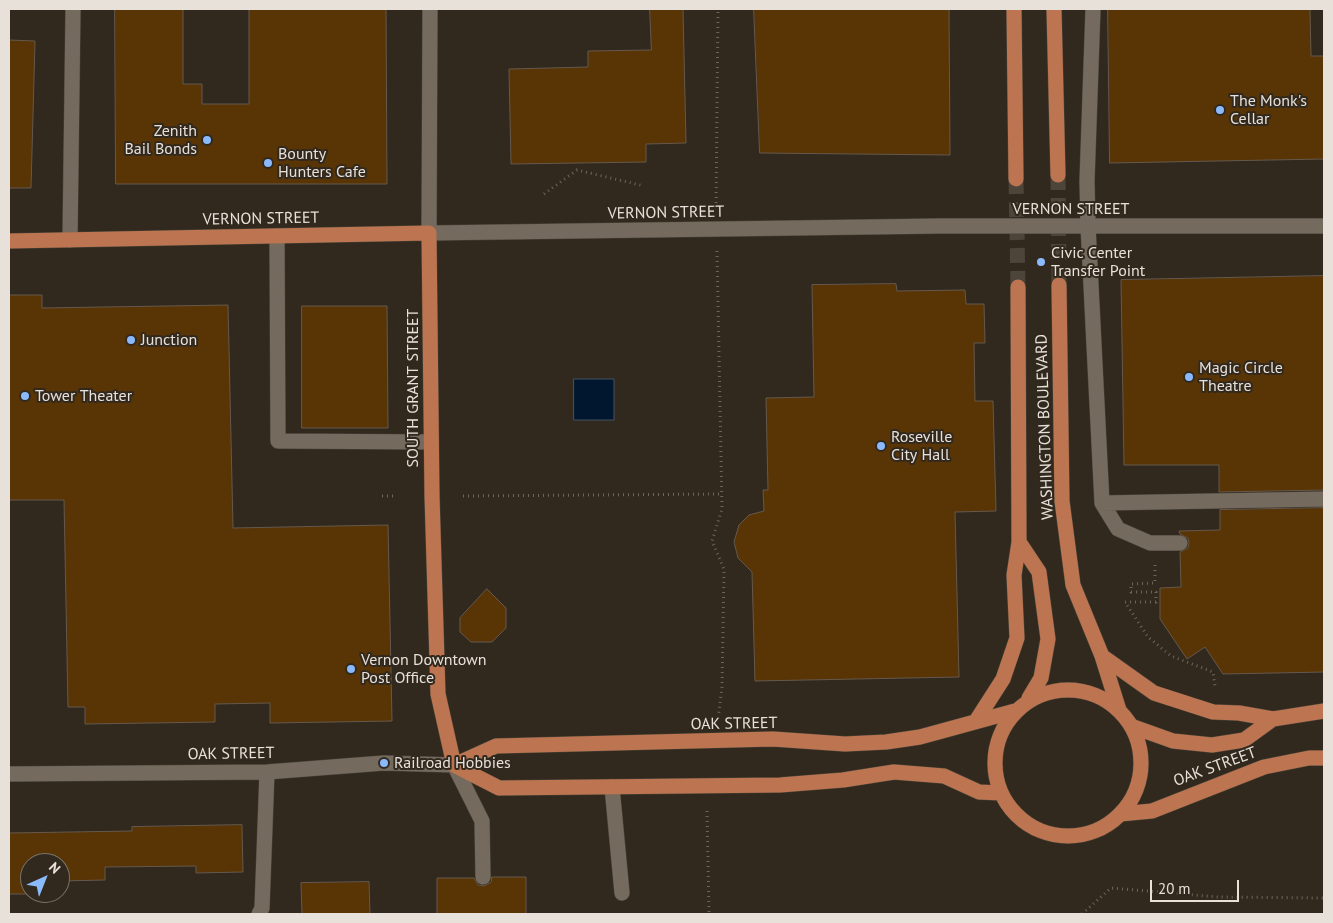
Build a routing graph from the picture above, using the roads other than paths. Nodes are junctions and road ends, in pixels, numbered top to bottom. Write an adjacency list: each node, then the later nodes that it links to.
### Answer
1 (73, 9): 12 (street)
2 (430, 9): 10 (street, SOUTH GRANT STREET)
3 (1014, 9): 7 (main road)
4 (1054, 9): 6 (main road)
5 (1093, 9): 8 (street)
6 (1058, 176)
7 (1016, 179)
8 (1088, 226): 9 (street, VERNON STREET); 10 (street, VERNON STREET); 18 (street)
9 (1324, 226)
10 (429, 233): 11 (main road, VERNON STREET); 16 (main road, SOUTH GRANT STREET)
11 (277, 236): 12 (main road, VERNON STREET); 16 (street)
12 (70, 240): 13 (main road, VERNON STREET)
13 (9, 241)
14 (1059, 285): 21 (main road, WASHINGTON BOULEVARD)
15 (1018, 287): 19 (main road, WASHINGTON BOULEVARD)
16 (431, 442): 30 (main road, SOUTH GRANT STREET)
17 (1324, 499): 18 (street)
18 (1102, 503): 20 (street)
19 (1019, 542): 22 (main road); 27 (main road, WASHINGTON BOULEVARD)
20 (1180, 543)
21 (1102, 656): 23 (main road, WASHINGTON BOULEVARD); 26 (main road)
22 (1029, 698): 23 (main road); 24 (main road)
23 (1119, 710): 28 (main road)
24 (1015, 711): 27 (main road, OAK STREET); 34 (main road)
25 (1324, 711): 26 (main road, OAK STREET)
26 (1273, 719): 28 (main road, OAK STREET)
27 (976, 721): 30 (main road, OAK STREET)
28 (1131, 726): 35 (main road)
29 (1324, 758): 35 (main road, OAK STREET)
30 (454, 765): 31 (street, OAK STREET); 33 (main road, OAK STREET); 36 (street)
31 (267, 772): 32 (street, OAK STREET); 38 (street)
32 (9, 774)
33 (612, 787): 34 (main road, OAK STREET); 37 (street)
34 (1002, 793): 35 (main road)
35 (1120, 814)
36 (483, 877)
37 (622, 893)
38 (259, 914)

